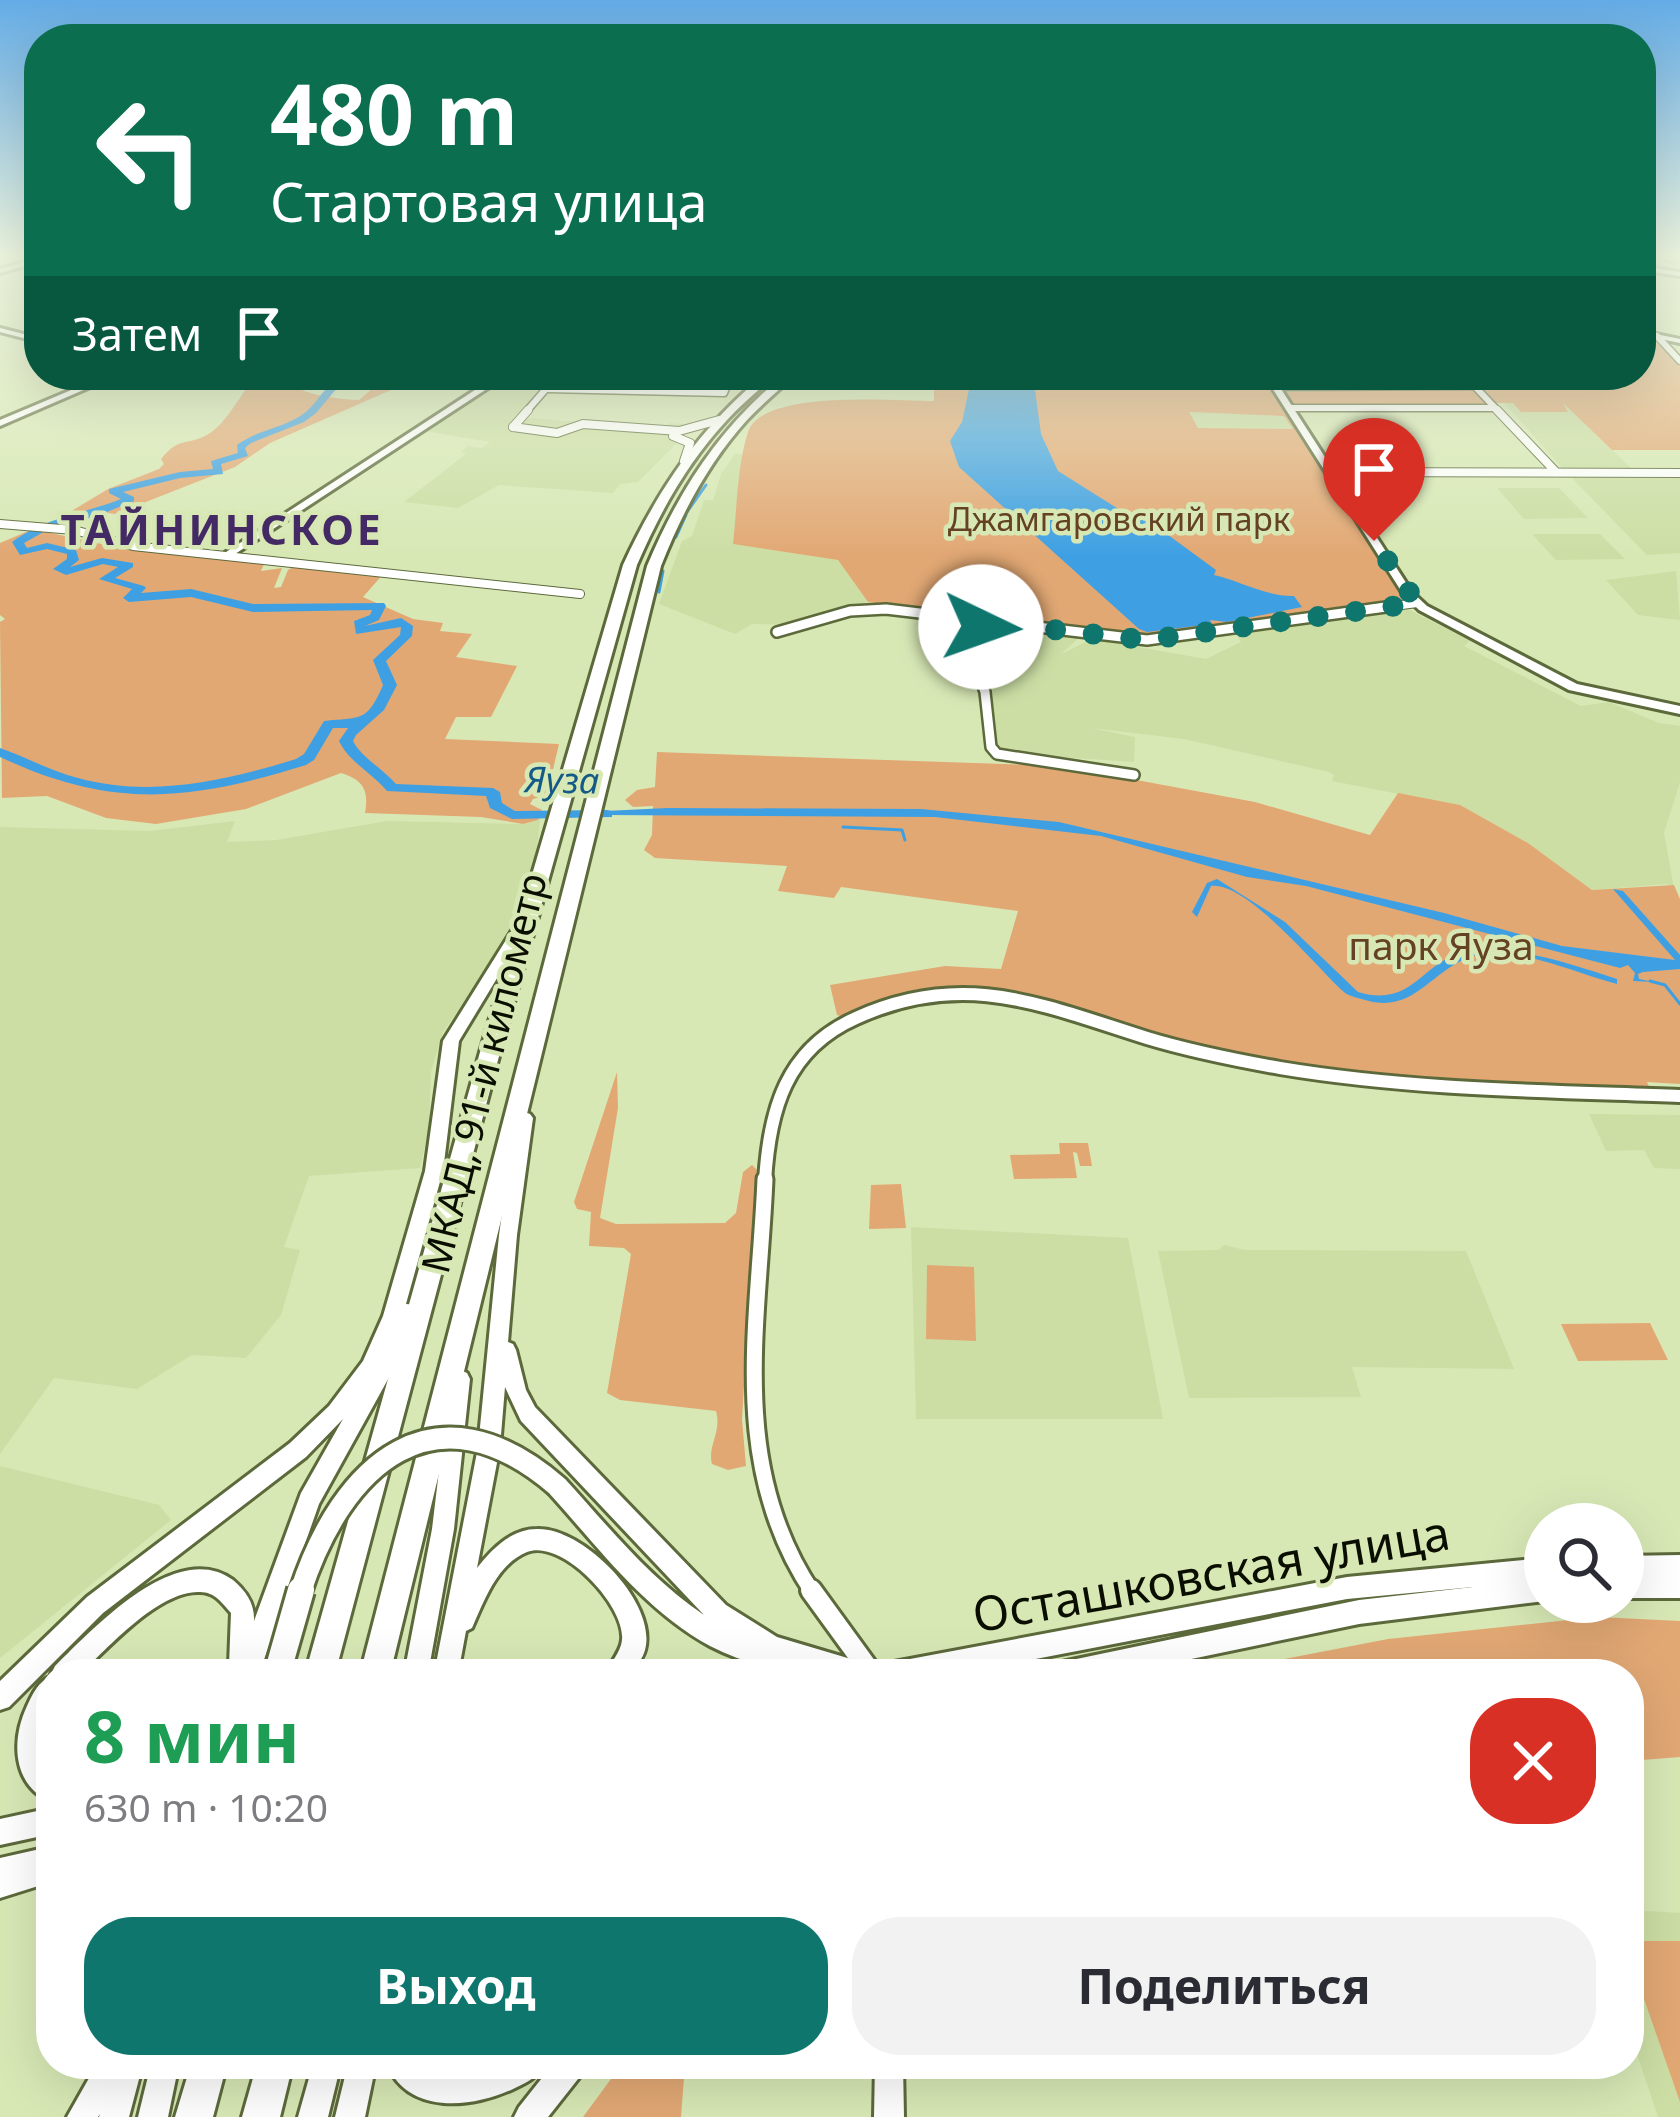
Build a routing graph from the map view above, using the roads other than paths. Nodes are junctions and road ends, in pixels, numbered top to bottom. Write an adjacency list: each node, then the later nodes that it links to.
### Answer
1 (78, 390): 14 (main road)
2 (481, 390): 21 (main road)
3 (547, 390): 15 (street)
4 (592, 390): 10 (street)
5 (725, 390): 10 (street)
6 (753, 390): 13 (highway, МКАД, 91-й километр)
7 (774, 390): 29 (highway, МКАД, 91-й километр)
8 (1278, 390): 11 (main road)
9 (1478, 390): 12 (street)
10 (635, 391)
11 (1288, 408): 12 (street); 17 (main road)
12 (1496, 408): 18 (street)
13 (719, 420): 15 (street); 16 (highway, МКАД, 91-й километр)
14 (0, 423)
15 (595, 424): 16 (street)
16 (684, 461): 28 (highway, МКАД, 91-й километр)
17 (1330, 472): 18 (street); 23 (main road)
18 (1556, 472): 19 (street)
19 (1680, 473)
20 (0, 524): 21 (street)
21 (228, 554): 22 (street)
22 (580, 593)
23 (1417, 603): 24 (street); 26 (main road)
24 (972, 625): 25 (street); 27 (street)
25 (777, 632)
26 (1680, 710)
27 (1133, 775)
28 (530, 910): 31 (highway, МКАД, 91-й километр); 34 (main road)
29 (537, 1022): 32 (highway, МКАД, 91-й километр); 33 (main road)
30 (1680, 1096): 55 (street)
31 (435, 1255): 35 (main road); 48 (highway, МКАД, 91-й километр)
32 (470, 1288): 49 (highway, МКАД, 91-й километр); 50 (main road)
33 (503, 1307): 42 (main road); 54 (main road)
34 (370, 1366): 35 (main road); 43 (main road)
35 (347, 1428): 46 (main road)
36 (1680, 1566): 37 (main road)
37 (1644, 1567)
38 (1524, 1571): 56 (main road, Осташковская улица)
39 (1644, 1587): 40 (main road)
40 (1680, 1587)
41 (1524, 1592): 57 (main road, Осташковская улица)
42 (454, 1644): 51 (main road); 52 (main road)
43 (40, 1659)
44 (79, 1659): 45 (main road)
45 (243, 1659)
46 (248, 1659)
47 (283, 1659): 53 (main road, bridge)
48 (324, 1659)
49 (379, 1659)
50 (420, 1659)
51 (450, 1659)
52 (627, 1659)
53 (782, 1659)
54 (807, 1659)
55 (861, 1659)
56 (973, 1659)
57 (1134, 1659)
58 (36, 1663): 59 (main road)
59 (0, 1698)
60 (36, 1714): 61 (main road)
61 (36, 1776)
62 (36, 1825): 63 (main road)
63 (0, 1832)
64 (36, 1863): 65 (main road)
65 (0, 1871)
66 (36, 1874): 67 (main road)
67 (0, 1885)
68 (104, 2079): 79 (main road)
69 (125, 2079): 80 (main road)
70 (162, 2079): 81 (main road)
71 (205, 2079): 82 (highway)
72 (270, 2079): 83 (highway)
73 (323, 2079): 84 (main road)
74 (359, 2079): 85 (main road)
75 (417, 2079): 76 (main road)
76 (497, 2079)
77 (560, 2079): 86 (main road)
78 (889, 2079): 87 (main road)
79 (82, 2117)
80 (114, 2117)
81 (153, 2117)
82 (194, 2117)
83 (261, 2117)
84 (313, 2117)
85 (350, 2117)
86 (529, 2117)
87 (889, 2117)

